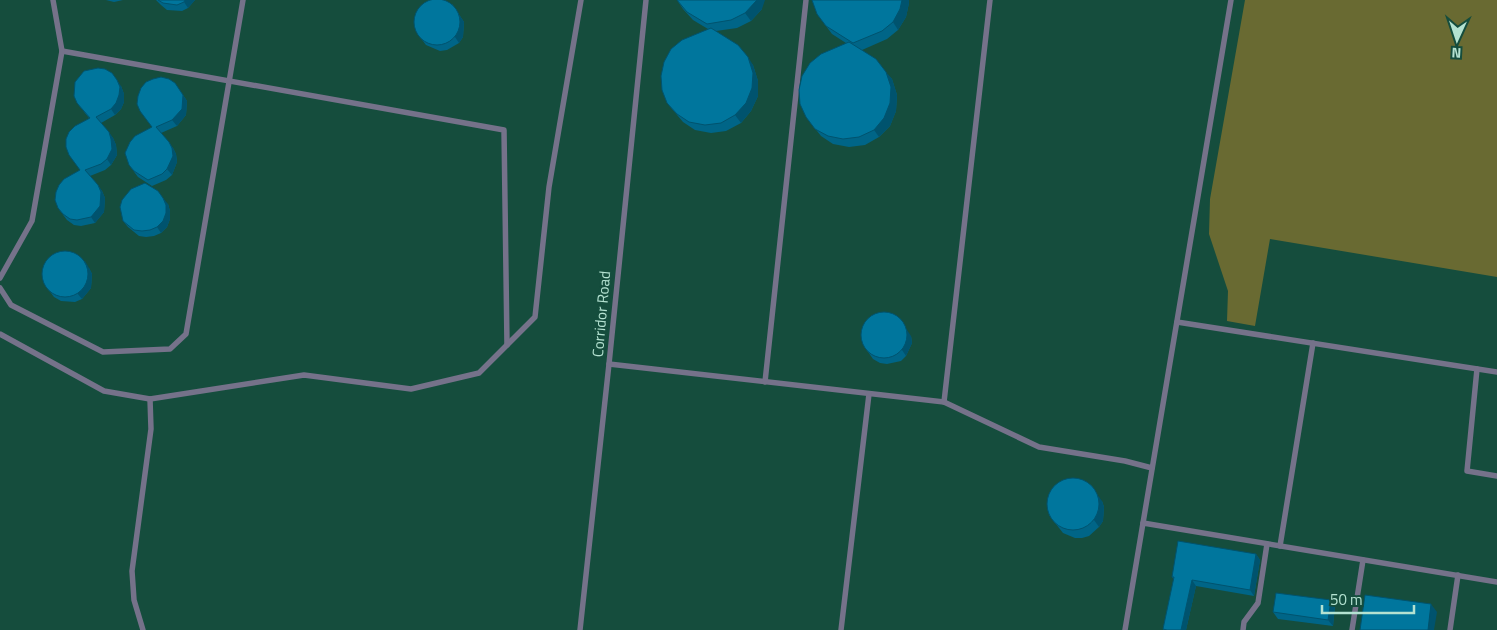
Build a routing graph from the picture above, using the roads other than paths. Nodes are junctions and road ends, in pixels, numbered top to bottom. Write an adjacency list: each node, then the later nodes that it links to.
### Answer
1 (53, 0): 8 (lane)
2 (243, 0): 9 (lane)
3 (581, 0): 15 (lane)
4 (646, 0): 16 (lane, Corridor Road)
5 (806, 0): 19 (lane)
6 (990, 0): 22 (lane)
7 (1231, 0): 12 (lane)
8 (62, 51): 9 (lane); 10 (lane)
9 (230, 81): 11 (lane); 15 (lane)
10 (0, 278)
11 (0, 288)
12 (1176, 322): 14 (lane); 23 (lane)
13 (0, 334): 21 (lane)
14 (1313, 343): 17 (lane); 27 (lane)
15 (507, 345): 21 (lane)
16 (609, 364): 19 (lane); 32 (lane, Corridor Road)
17 (1477, 369): 18 (lane); 24 (lane)
18 (1497, 372)
19 (765, 382): 20 (lane)
20 (868, 394): 22 (lane); 33 (lane)
21 (150, 400): 31 (lane)
22 (944, 402): 23 (lane)
23 (1152, 468): 25 (lane)
24 (1497, 476)
25 (1143, 523): 26 (lane); 34 (lane)
26 (1267, 544): 27 (lane); 35 (lane)
27 (1280, 546): 28 (lane)
28 (1363, 560): 29 (lane); 36 (lane)
29 (1458, 575): 30 (lane); 37 (lane)
30 (1497, 582)
31 (143, 630)
32 (580, 630)
33 (842, 630)
34 (1124, 630)
35 (1243, 630)
36 (1352, 630)
37 (1450, 630)

